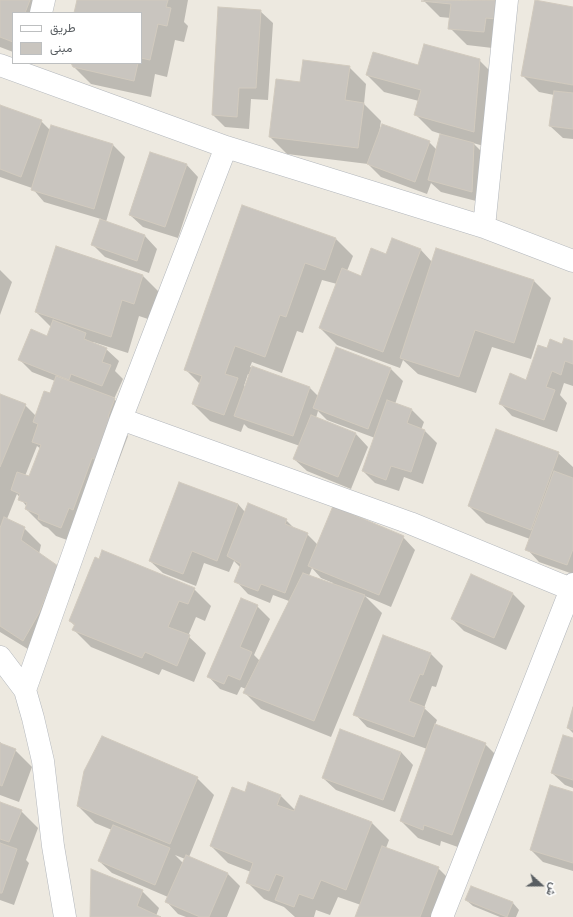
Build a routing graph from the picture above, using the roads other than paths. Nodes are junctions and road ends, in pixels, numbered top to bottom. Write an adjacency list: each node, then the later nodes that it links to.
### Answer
1 (44, 0): 3 (street)
2 (507, 0): 7 (street)
3 (41, 12)
4 (0, 65): 5 (street)
5 (29, 68): 6 (street)
6 (226, 147): 7 (street); 9 (street)
7 (484, 227): 8 (street)
8 (573, 261)
9 (122, 419): 10 (street); 12 (street)
10 (572, 588): 14 (street)
11 (0, 657): 12 (street)
12 (25, 690): 13 (street)
13 (65, 917)
14 (442, 917)

